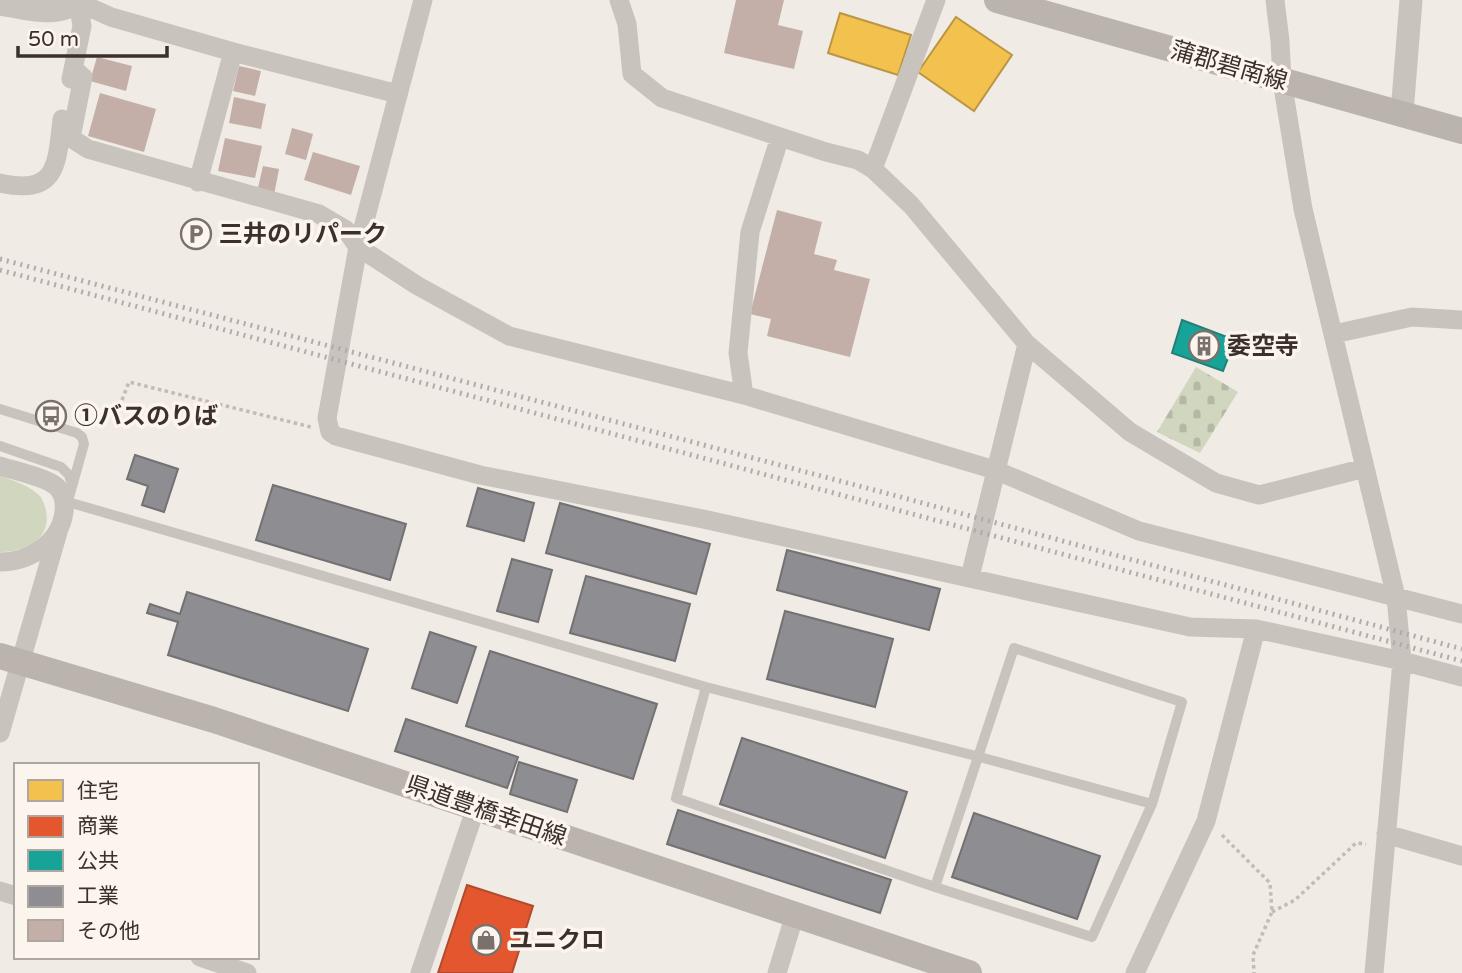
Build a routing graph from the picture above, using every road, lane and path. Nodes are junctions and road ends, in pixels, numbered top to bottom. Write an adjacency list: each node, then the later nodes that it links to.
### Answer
1 (424, 0): 12 (street)
2 (620, 0): 15 (street)
3 (936, 0): 16 (street)
4 (997, 0): 11 (main road, 蒲郡碧南線)
5 (1275, 0): 11 (street)
6 (1410, 0): 13 (street)
7 (78, 1): 8 (street); 9 (street); 10 (street)
8 (0, 4)
9 (233, 52): 12 (street); 17 (street)
10 (74, 69): 17 (street); 18 (street)
11 (1282, 81): 13 (main road, 蒲郡碧南線); 21 (street)
12 (398, 94): 19 (street)
13 (1402, 113): 14 (main road, 蒲郡碧南線)
14 (1462, 131)
15 (780, 137): 16 (street); 23 (street)
16 (873, 169): 22 (street)
17 (198, 182): 19 (street)
18 (0, 183)
19 (358, 247): 23 (street); 26 (street)
20 (1462, 320): 21 (street)
21 (1334, 334): 29 (street)
22 (1027, 345): 29 (street); 30 (street)
23 (744, 394): 30 (street)
24 (122, 400): 26 (path)
25 (0, 409): 31 (lane)
26 (330, 432): 34 (street)
27 (0, 446): 31 (lane)
28 (0, 466): 32 (street)
29 (1365, 468): 35 (street)
30 (995, 470): 34 (street); 35 (street)
31 (72, 487): 32 (lane)
32 (63, 517): 33 (street); 38 (street); 41 (lane)
33 (0, 562)
34 (970, 577): 37 (street)
35 (1396, 597): 36 (street); 39 (street)
36 (1462, 614)
37 (1256, 629): 39 (street); 46 (street)
38 (11, 659): 42 (street); 45 (main road, 県道豊橋幸田線)
39 (1402, 661): 40 (street); 47 (street)
40 (1462, 677)
41 (706, 687): 43 (lane); 49 (lane)
42 (0, 733)
43 (980, 757): 44 (lane); 44 (lane); 49 (lane)
44 (1152, 804): 49 (lane)
45 (476, 807): 51 (main road, 県道豊橋幸田線); 54 (street)
46 (1206, 821): 50 (path); 57 (street)
47 (1386, 840): 48 (street); 50 (path); 59 (street)
48 (1462, 856)
49 (935, 887)
50 (1272, 912): 58 (path)
51 (795, 914): 55 (street); 56 (main road, 県道豊橋幸田線)
52 (206, 959): 53 (street)
53 (247, 973)
54 (420, 973)
55 (777, 973)
56 (969, 973)
57 (1135, 973)
58 (1254, 973)
59 (1374, 973)

